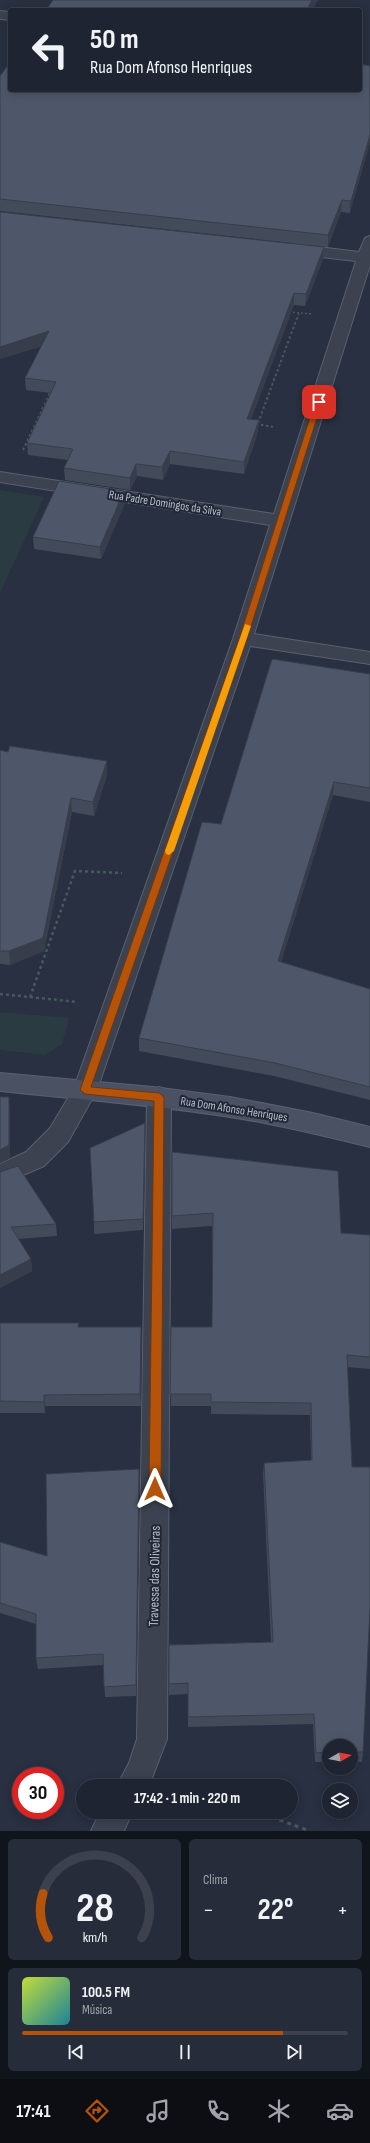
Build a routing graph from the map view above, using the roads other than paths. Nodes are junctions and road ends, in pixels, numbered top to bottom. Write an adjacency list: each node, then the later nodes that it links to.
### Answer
1 (280, 247): 2 (street)
2 (367, 249): 4 (street)
3 (0, 477): 4 (street, Rua Padre Domingos da Silva)
4 (282, 521): 5 (street)
5 (243, 639): 6 (street); 8 (street)
6 (370, 658)
7 (0, 1082): 8 (main road, Rua Dom Afonso Henriques)
8 (85, 1090): 9 (main road, Rua Dom Afonso Henriques); 11 (street)
9 (159, 1097): 10 (main road, Rua Dom Afonso Henriques); 12 (street, Travessa das Oliveiras)
10 (370, 1138)
11 (0, 1175)
12 (136, 1779)
13 (114, 1819): 14 (street)
14 (106, 1831)

